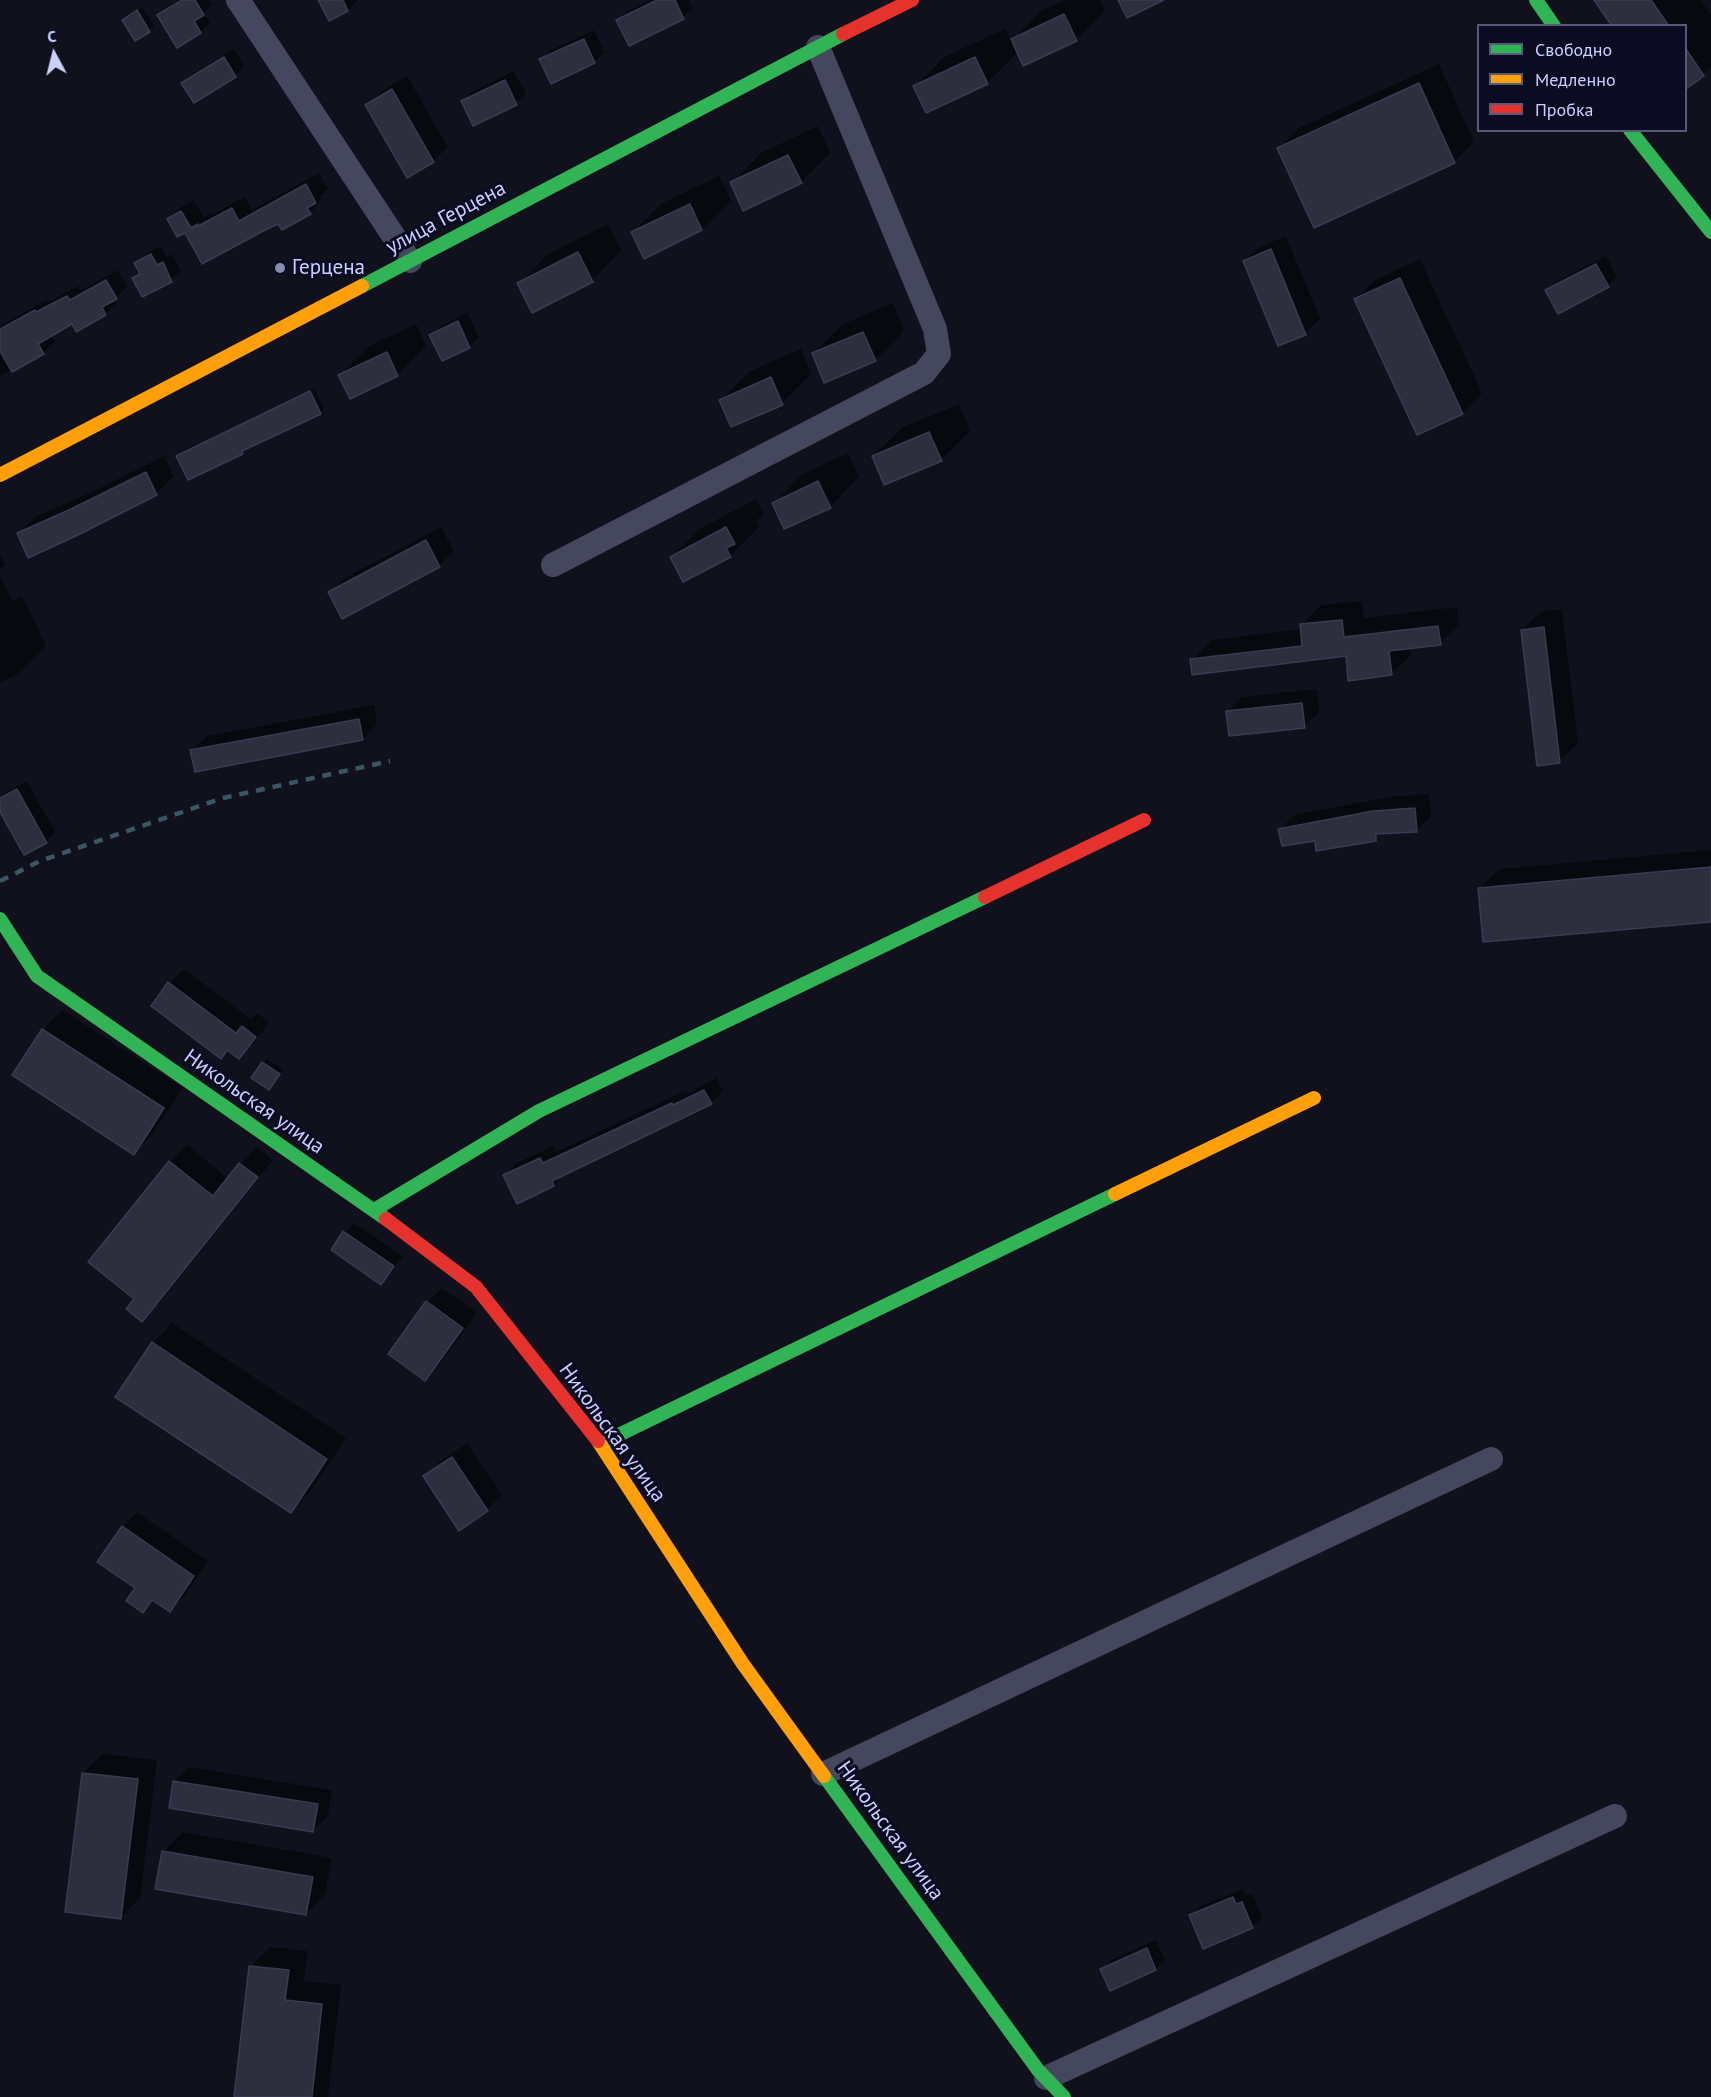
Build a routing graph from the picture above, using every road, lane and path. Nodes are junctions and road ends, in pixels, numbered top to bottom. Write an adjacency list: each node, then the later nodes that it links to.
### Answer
1 (238, 0): 8 (street)
2 (912, 0): 5 (street, улица Герцена)
3 (1536, 0): 4 (street)
4 (1553, 24)
5 (818, 47): 8 (street, улица Герцена); 10 (street)
6 (1631, 132): 7 (street)
7 (1711, 232)
8 (410, 261): 9 (street, улица Герцена)
9 (0, 475)
10 (553, 565)
11 (1144, 820): 14 (street)
12 (0, 919): 14 (street, Никольская улица)
13 (1314, 1098): 15 (street)
14 (374, 1210): 15 (street, Никольская улица)
15 (600, 1444): 17 (street, Никольская улица)
16 (1491, 1459): 17 (street)
17 (823, 1774): 19 (street, Никольская улица)
18 (1615, 1816): 19 (street)
19 (1046, 2078): 20 (street, Никольская улица)
20 (1064, 2097)

